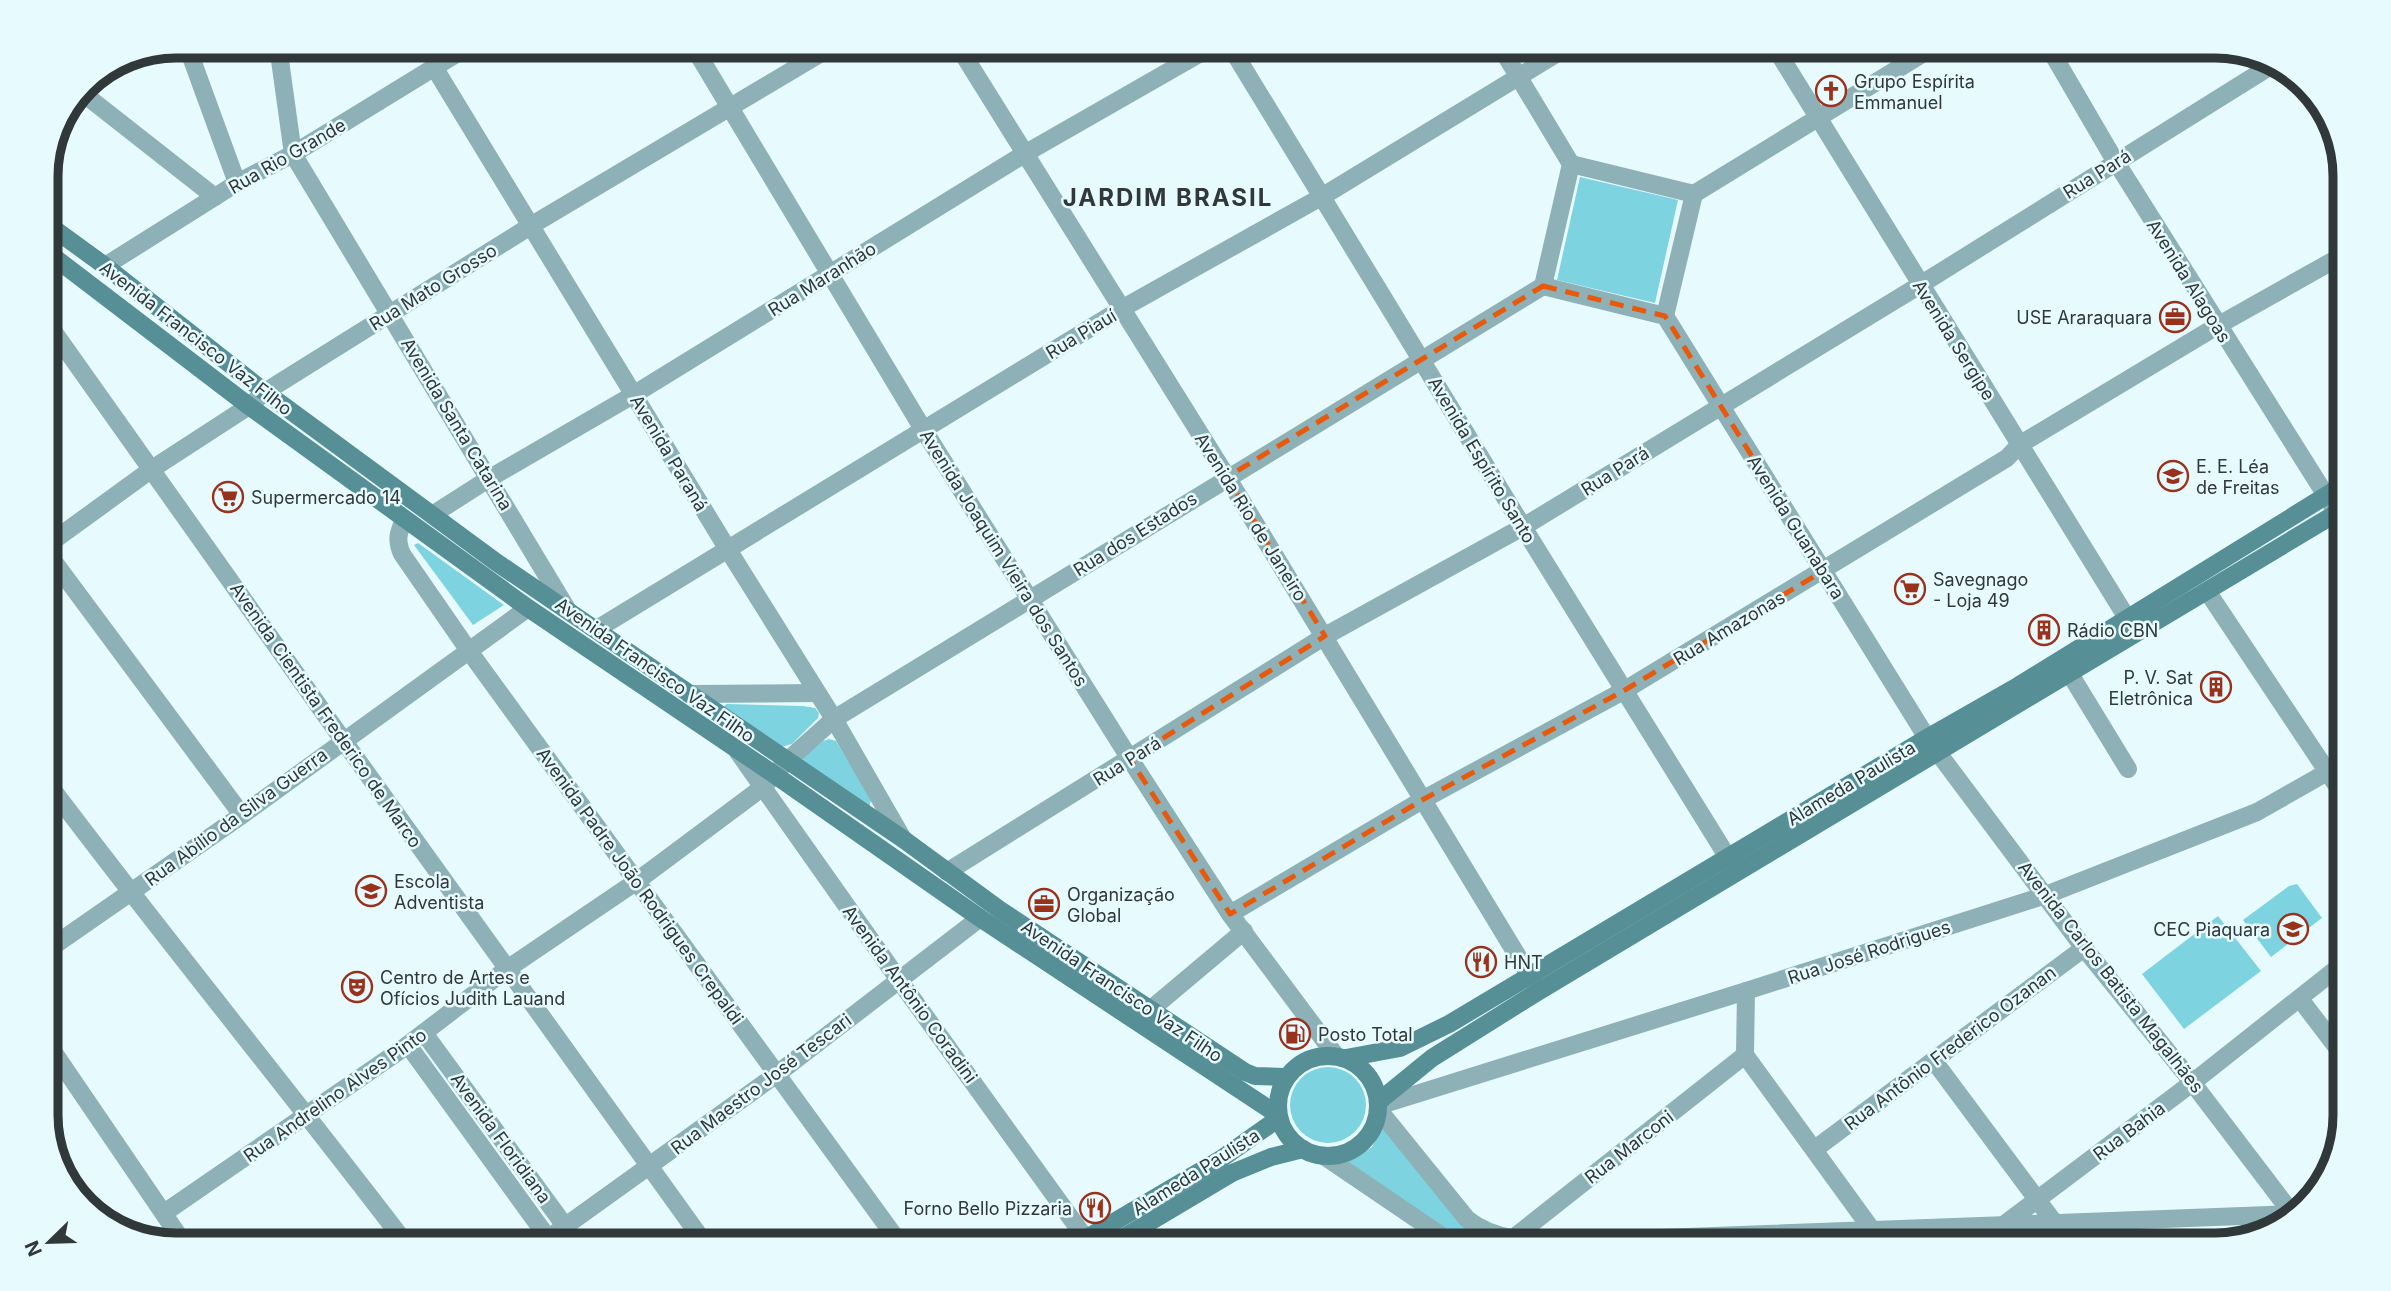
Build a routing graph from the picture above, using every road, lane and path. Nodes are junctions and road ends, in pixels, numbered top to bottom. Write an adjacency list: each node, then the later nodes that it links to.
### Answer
1 (191, 58): 24 (street)
2 (280, 58): 21 (street, Avenida Santa Catarina)
3 (449, 58): 14 (street, Rua Rio Grande)
4 (700, 58): 18 (street, Avenida Joaquim Vieira dos Santos)
5 (813, 58): 18 (street, Rua Mato Grosso)
6 (966, 58): 20 (street, Avenida Rio de Janeiro)
7 (1192, 58): 20 (street, Rua Maranhão)
8 (1237, 58): 26 (street, Avenida Espírito Santo)
9 (1507, 58): 16 (street)
10 (1549, 58): 16 (street, Rua Piauí)
11 (1781, 58): 19 (street, Avenida Sergipe)
12 (1916, 58): 19 (street)
13 (2055, 58): 22 (street, Avenida Alagoas)
14 (434, 67): 21 (street, Rua Rio Grande); 28 (street, Avenida Paraná)
15 (2266, 69): 22 (street, Rua Pará)
16 (1518, 76): 23 (street); 26 (street, Rua Piauí)
17 (88, 97): 27 (street)
18 (730, 108): 28 (street, Rua Mato Grosso); 33 (street, Avenida Joaquim Vieira dos Santos)
19 (1819, 119): 25 (street); 34 (street, Avenida Sergipe)
20 (1026, 153): 33 (street, Rua Maranhão); 36 (street, Avenida Rio de Janeiro)
21 (293, 154): 24 (street, Rua Rio Grande); 37 (street, Avenida Santa Catarina)
22 (2116, 162): 34 (street, Rua Pará); 39 (street, Avenida Alagoas)
23 (1571, 164): 25 (street); 35 (street)
24 (237, 183): 27 (street, Rua Rio Grande)
25 (1694, 194): 38 (street)
26 (1323, 196): 36 (street, Rua Piauí); 41 (street, Avenida Espírito Santo)
27 (215, 197): 32 (street, Rua Rio Grande)
28 (532, 225): 37 (street, Rua Mato Grosso); 43 (street, Avenida Paraná)
29 (58, 232): 32 (main road, Avenida Francisco Vaz Filho)
30 (58, 260): 44 (main road, Avenida Francisco Vaz Filho)
31 (2333, 261): 39 (street, Rua Amazonas)
32 (105, 267): 42 (main road, Avenida Francisco Vaz Filho)
33 (829, 274): 43 (street, Rua Maranhão); 46 (street, Avenida Joaquim Vieira dos Santos)
34 (1920, 285): 45 (street, Rua Pará); 47 (street, Avenida Sergipe)
35 (1543, 286): 38 (street); 41 (street, Rua dos Estados)
36 (1123, 309): 46 (street, Rua Piauí); 49 (street, Avenida Rio de Janeiro)
37 (391, 314): 42 (street, Rua Mato Grosso); 50 (street, Avenida Santa Catarina)
38 (1665, 316): 45 (street, Avenida Guanabara)
39 (2217, 326): 47 (street, Rua Amazonas); 52 (street, Avenida Alagoas)
40 (58, 338): 48 (street, Avenida Cientista Frederico de Marco)
41 (1421, 360): 49 (street, Rua dos Estados); 57 (street, Avenida Espírito Santo)
42 (265, 392): 44 (street, Rua Mato Grosso); 54 (main road, Avenida Francisco Vaz Filho)
43 (634, 396): 50 (street, Rua Maranhão); 59 (street, Avenida Paraná)
44 (249, 406): 48 (street, Rua Mato Grosso); 56 (main road, Avenida Francisco Vaz Filho)
45 (1721, 406): 57 (street, Rua Pará); 61 (street, Avenida Guanabara)
46 (923, 429): 59 (street, Rua Piauí); 63 (street, Avenida Joaquim Vieira dos Santos)
47 (2019, 445): 61 (street, Rua Amazonas); 66 (street, Avenida Sergipe)
48 (152, 469): 58 (street, Rua Mato Grosso); 77 (street, Avenida Cientista Frederico de Marco)
49 (1227, 477): 63 (street, Rua dos Estados); 69 (street, Avenida Rio de Janeiro)
50 (490, 478): 54 (street, Rua Maranhão); 65 (street, Avenida Santa Catarina)
51 (2333, 492): 52 (main road, Alameda Paulista)
52 (2326, 496): 53 (street, Avenida Alagoas); 66 (main road, Alameda Paulista)
53 (2333, 503)
54 (432, 515): 65 (main road, Avenida Francisco Vaz Filho)
55 (2333, 515): 62 (main road, Alameda Paulista)
56 (404, 520): 64 (main road, Avenida Francisco Vaz Filho); 70 (street, Avenida Padre João Rodrigues Crepaldi)
57 (1523, 527): 69 (street, Rua Pará); 72 (street, Avenida Espírito Santo)
58 (58, 540)
59 (727, 548): 67 (street, Rua Piauí); 73 (street, Avenida Paraná)
60 (58, 565): 90 (street)
61 (1823, 571): 72 (street, Rua Amazonas); 76 (street, Avenida Guanabara)
62 (2207, 592): 68 (main road, Alameda Paulista); 83 (street)
63 (1029, 598): 75 (street, Rua dos Estados); 79 (street, Avenida Joaquim Vieira dos Santos)
64 (528, 608): 70 (street, Rua Abílio da Silva Guerra); 84 (main road, Avenida Francisco Vaz Filho)
65 (567, 609): 67 (main road, Avenida Francisco Vaz Filho)
66 (2127, 618): 68 (street, Avenida Sergipe); 76 (main road, Alameda Paulista)
67 (597, 629): 74 (main road, Avenida Francisco Vaz Filho)
68 (2137, 634): 71 (main road, Alameda Paulista)
69 (1325, 636): 79 (street, Rua Pará); 88 (street, Avenida Rio de Janeiro)
70 (468, 651): 77 (street, Rua Abílio da Silva Guerra); 95 (street, Avenida Padre João Rodrigues Crepaldi)
71 (2070, 674): 78 (main road, Alameda Paulista); 81 (street)
72 (1625, 690): 88 (street, Rua Amazonas); 92 (street, Avenida Espírito Santo)
73 (817, 693): 74 (street); 75 (street, Avenida Paraná)
74 (689, 694): 80 (main road, Avenida Francisco Vaz Filho)
75 (834, 719): 80 (street, Rua dos Estados); 91 (street, Avenida Paraná)
76 (1927, 738): 78 (street, Avenida Carlos Batista Magalhães); 92 (main road, Alameda Paulista)
77 (343, 740): 90 (street, Rua Abílio da Silva Guerra); 103 (street, Avenida Cientista Frederico de Marco)
78 (1938, 753): 94 (main road, Alameda Paulista); 97 (street, Avenida Carlos Batista Magalhães)
79 (1130, 759): 93 (street, Rua Pará); 98 (street, Avenida Joaquim Vieira dos Santos)
80 (787, 761): 84 (street, Rua dos Estados); 91 (main road, Avenida Francisco Vaz Filho)
81 (2128, 769)
82 (2333, 770): 83 (street, Rua José Rodrigues)
83 (2327, 774): 85 (street); 97 (street, Rua José Rodrigues)
84 (769, 781): 87 (street, Rua Andrelino Alves Pinto); 89 (street, Avenida Antônio Coradini); 99 (main road, Avenida Francisco Vaz Filho)
85 (2333, 782)
86 (58, 797): 96 (street)
87 (747, 799): 89 (street); 95 (street, Rua Andrelino Alves Pinto)
88 (1424, 799): 98 (street, Rua Amazonas); 105 (street, Avenida Rio de Janeiro)
89 (775, 804): 106 (street, Avenida Antônio Coradini)
90 (242, 815): 96 (street, Rua Abílio da Silva Guerra)
91 (903, 839): 93 (main road, Avenida Francisco Vaz Filho)
92 (1728, 856): 94 (street, Avenida Espírito Santo); 105 (main road, Alameda Paulista)
93 (947, 872): 110 (main road, Avenida Francisco Vaz Filho)
94 (1738, 873): 107 (main road, Alameda Paulista)
95 (637, 881): 103 (street, Rua Andrelino Alves Pinto); 118 (street, Avenida Padre João Rodrigues Crepaldi)
96 (130, 894): 101 (street, Rua Abílio da Silva Guerra); 122 (street)
97 (2046, 895): 102 (street, Avenida Carlos Batista Magalhães); 108 (street, Rua José Rodrigues)
98 (1230, 914): 100 (street, Avenida Joaquim Vieira dos Santos)
99 (980, 918): 106 (street, Rua Maestro José Tescari); 123 (main road, Avenida Francisco Vaz Filho)
100 (1244, 931): 110 (street); 115 (street, Avenida Joaquim Vieira dos Santos)
101 (58, 943)
102 (2084, 948): 117 (street, Rua Antônio Frederico Ozanan); 120 (street, Avenida Carlos Batista Magalhães)
103 (507, 970): 111 (street, Rua Andrelino Alves Pinto); 127 (street, Avenida Cientista Frederico de Marco)
104 (2333, 972): 109 (street, Rua Bahia)
105 (1529, 975): 107 (street, Avenida Rio de Janeiro); 115 (main road, Alameda Paulista)
106 (899, 980): 118 (street, Rua Maestro José Tescari); 143 (street, Avenida Antônio Coradini)
107 (1539, 991): 121 (main road, Alameda Paulista)
108 (1746, 991): 114 (street); 121 (street, Rua José Rodrigues)
109 (2300, 999): 112 (street); 120 (street, Rua Bahia)
110 (1150, 1010): 119 (main road, Avenida Francisco Vaz Filho)
111 (424, 1033): 113 (street, Rua Andrelino Alves Pinto); 134 (street, Avenida Floridiana)
112 (2333, 1041)
113 (408, 1045): 122 (street, Rua Andrelino Alves Pinto); 138 (street, Avenida Floridiana)
114 (1745, 1055): 125 (street); 148 (street, Rua Marconi)
115 (1341, 1057): 119 (main road); 121 (main road)
116 (58, 1058): 130 (street)
117 (1934, 1061): 125 (street, Rua Antônio Frederico Ozanan); 128 (street)
118 (777, 1074): 127 (street, Rua Maestro José Tescari); 142 (street, Avenida Padre João Rodrigues Crepaldi)
119 (1286, 1077): 123 (main road)
120 (2192, 1083): 128 (street, Rua Bahia); 129 (street, Avenida Carlos Batista Magalhães)
121 (1378, 1106): 126 (main road); 147 (street)
122 (308, 1115): 130 (street, Rua Andrelino Alves Pinto); 137 (street)
123 (1279, 1117): 124 (main road); 144 (main road, Alameda Paulista)
124 (1303, 1149): 126 (main road); 145 (main road, Alameda Paulista)
125 (1815, 1149): 135 (street)
126 (1324, 1156): 146 (street)
127 (648, 1168): 134 (street, Rua Maestro José Tescari); 141 (street, Avenida Cientista Frederico de Marco)
128 (2037, 1200): 132 (street); 133 (street, Rua Bahia)
129 (2288, 1208)
130 (164, 1213): 136 (street)
131 (2277, 1216): 132 (street)
132 (2054, 1223): 133 (street); 152 (street)
133 (2001, 1225): 135 (street); 151 (street, Rua Bahia)
134 (565, 1226): 139 (street, Rua Maestro José Tescari); 140 (street, Avenida Floridiana)
135 (1872, 1230): 149 (street); 150 (street)
136 (177, 1233)
137 (398, 1233)
138 (540, 1233)
139 (558, 1233)
140 (569, 1233)
141 (697, 1233)
142 (892, 1233)
143 (1074, 1233)
144 (1095, 1233)
145 (1131, 1233)
146 (1437, 1233)
147 (1491, 1233)
148 (1523, 1233)
149 (1817, 1233)
150 (1874, 1233)
151 (1991, 1233)
152 (2062, 1233)

